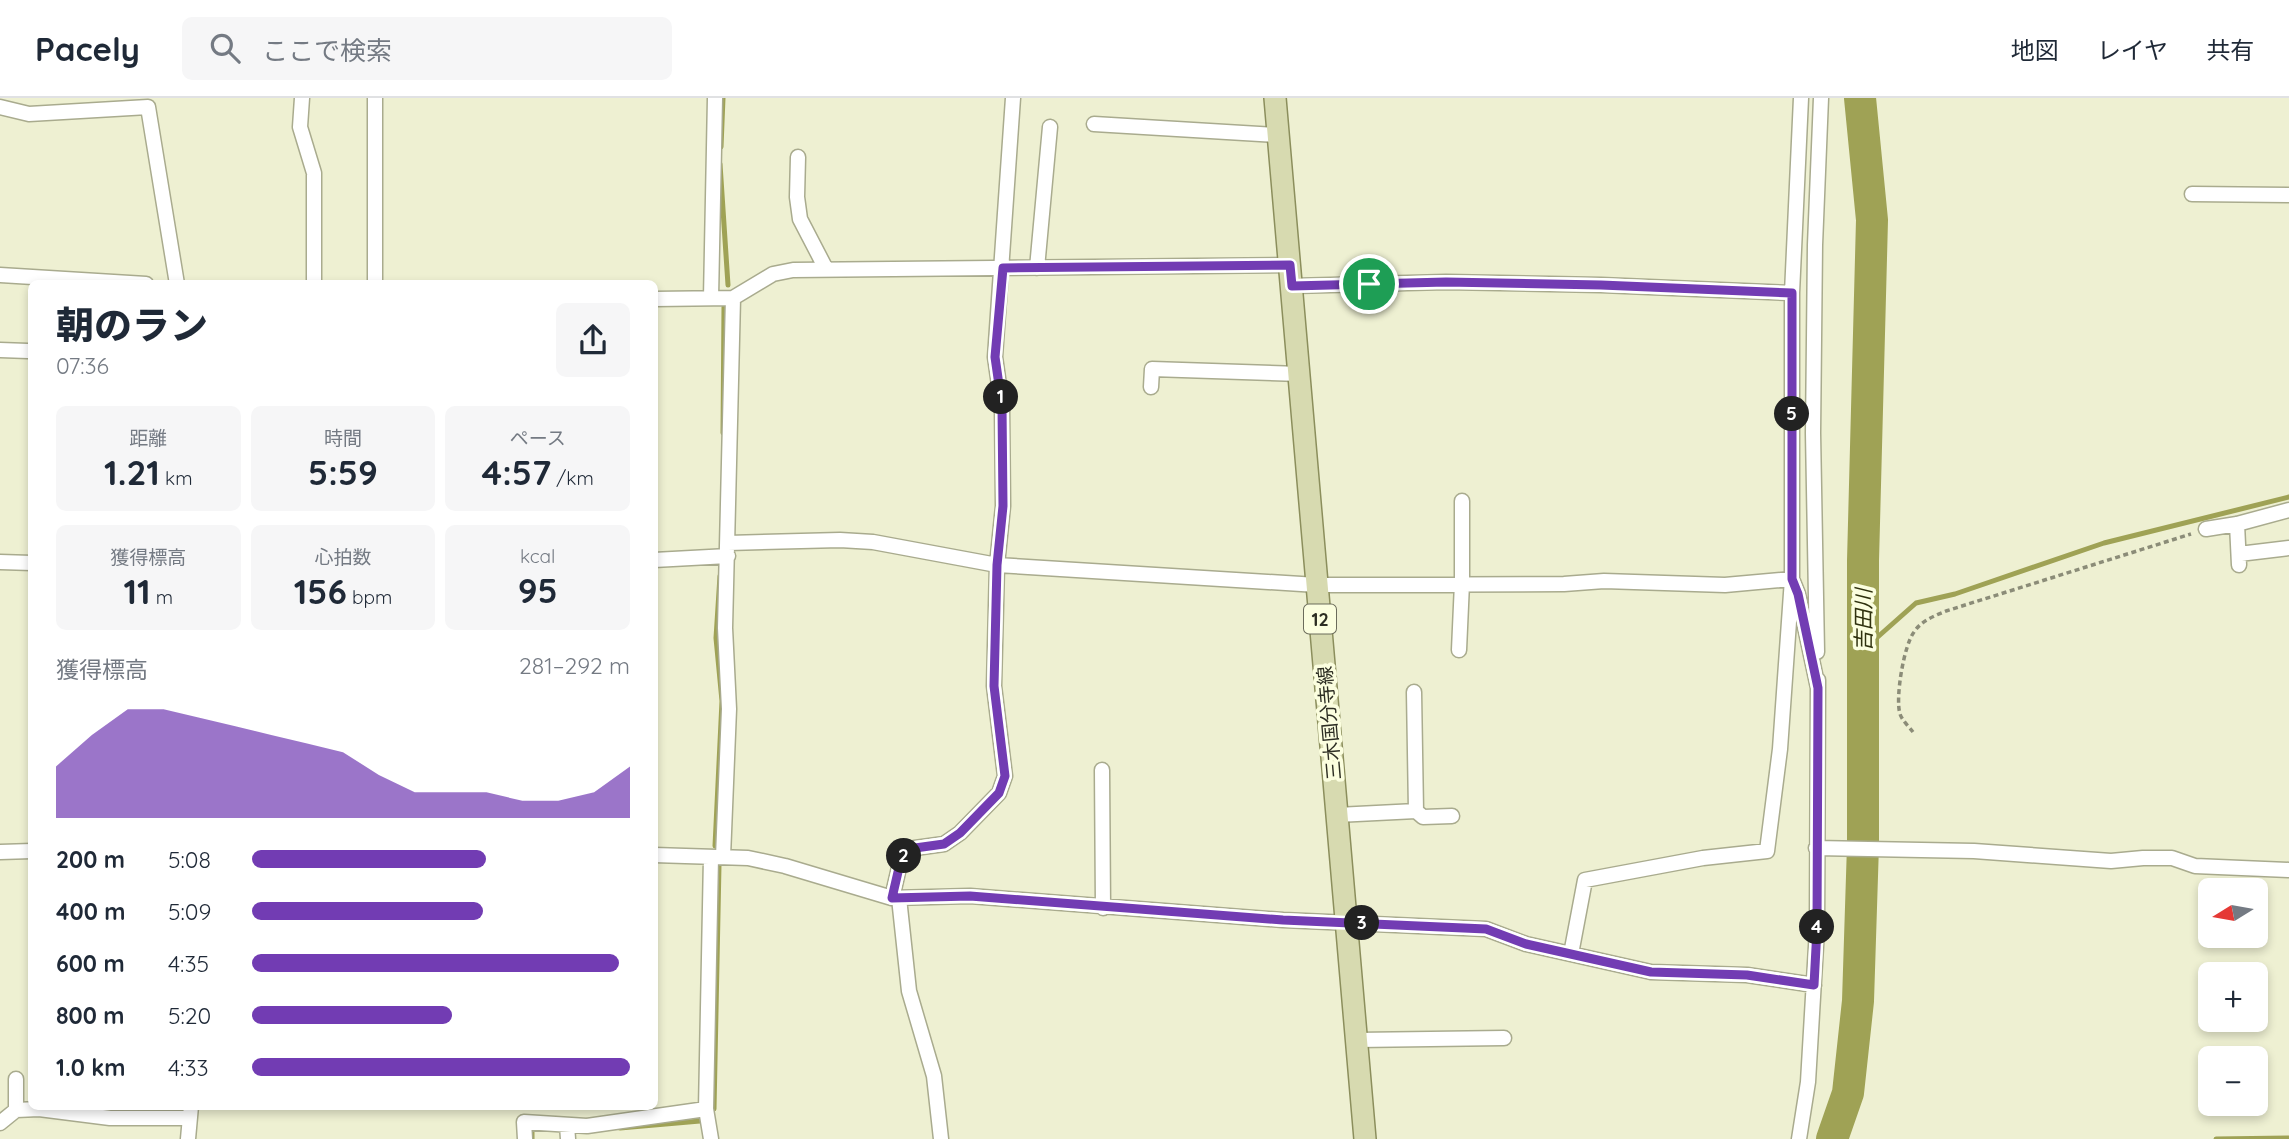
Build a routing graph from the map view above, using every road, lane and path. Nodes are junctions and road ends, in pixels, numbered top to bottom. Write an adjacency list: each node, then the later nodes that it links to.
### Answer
1 (302, 98): 23 (street)
2 (374, 98): 24 (street)
3 (715, 98): 27 (street)
4 (1013, 98): 17 (street)
5 (1275, 98): 12 (main road, 三木国分寺線 / 12)
6 (1801, 98): 26 (street)
7 (1821, 98): 48 (street)
8 (93, 104): 9 (street); 22 (street)
9 (0, 107)
10 (1094, 124): 12 (street)
11 (1050, 127): 18 (street)
12 (1277, 135): 16 (main road, 三木国分寺線 / 12)
13 (798, 157): 19 (street)
14 (2192, 194): 15 (street)
15 (2289, 195)
16 (1290, 265): 18 (street); 25 (main road, 三木国分寺線 / 12)
17 (1003, 268): 18 (street); 19 (street); 43 (street)
18 (1037, 268)
19 (825, 269): 28 (street)
20 (0, 275): 21 (street)
21 (66, 280)
22 (176, 280)
23 (314, 280)
24 (375, 280)
25 (1292, 286): 26 (street); 32 (main road, 三木国分寺線 / 12)
26 (1792, 293): 44 (street)
27 (712, 298): 28 (street); 29 (street)
28 (733, 298): 39 (street)
29 (658, 299)
30 (0, 350): 31 (street)
31 (28, 351)
32 (1300, 374): 33 (street); 46 (main road, 三木国分寺線 / 12)
33 (1152, 387)
34 (1461, 501): 45 (street)
35 (2289, 510): 36 (street)
36 (2237, 524): 37 (street); 38 (street)
37 (2206, 529): 50 (path)
38 (2289, 548)
39 (724, 553): 40 (street); 43 (street); 59 (street)
40 (658, 560)
41 (0, 562): 42 (street)
42 (28, 563)
43 (997, 565): 46 (street); 61 (street)
44 (1792, 579): 45 (street); 48 (street); 64 (street)
45 (1462, 583): 46 (street); 47 (street)
46 (1317, 584): 53 (main road, 三木国分寺線 / 12)
47 (1459, 650)
48 (1818, 688): 55 (street)
49 (1414, 692): 52 (street)
50 (1913, 732)
51 (1102, 771): 62 (street)
52 (1416, 811): 53 (street); 54 (street)
53 (1337, 815): 63 (main road, 三木国分寺線 / 12)
54 (1452, 816)
55 (1816, 848): 60 (street); 65 (street)
56 (28, 851): 57 (street)
57 (0, 852)
58 (658, 855): 59 (street)
59 (717, 857): 61 (street); 72 (street)
60 (2289, 870)
61 (895, 898): 62 (street); 79 (street)
62 (1103, 908): 63 (street)
63 (1348, 923): 64 (street); 67 (main road, 三木国分寺線 / 12)
64 (1571, 954): 65 (street)
65 (1814, 985): 81 (street)
66 (1504, 1038): 67 (street)
67 (1357, 1040): 80 (main road, 三木国分寺線 / 12)
68 (16, 1079): 70 (street)
69 (28, 1109): 70 (street)
70 (16, 1110): 74 (street)
71 (68, 1110): 73 (street)
72 (706, 1110): 75 (street); 78 (street)
73 (190, 1112): 76 (street)
74 (0, 1123)
75 (568, 1132): 77 (street)
76 (188, 1139)
77 (525, 1139)
78 (711, 1139)
79 (941, 1139)
80 (1365, 1139)
81 (1799, 1139)

